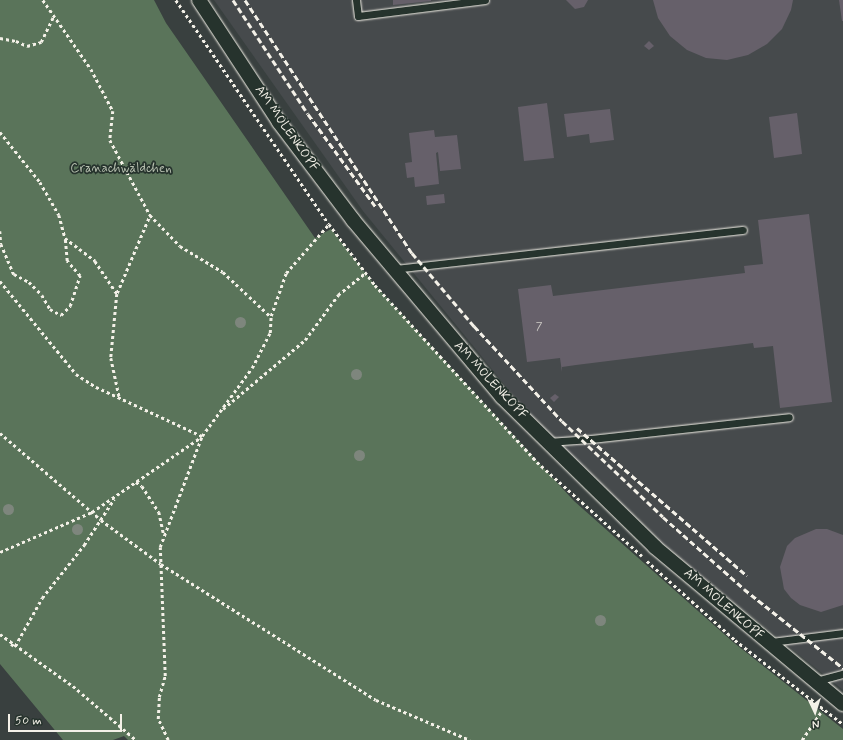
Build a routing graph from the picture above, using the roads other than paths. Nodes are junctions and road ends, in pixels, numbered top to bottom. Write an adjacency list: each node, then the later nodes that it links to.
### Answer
1 (200, 0): 5 (street, AM MOLENKOPF)
2 (356, 0): 3 (lane)
3 (485, 0)
4 (743, 230): 5 (lane)
5 (392, 270): 7 (street, AM MOLENKOPF)
6 (789, 417): 7 (lane)
7 (547, 442): 9 (street, AM MOLENKOPF)
8 (843, 634): 9 (lane)
9 (767, 643): 11 (street, AM MOLENKOPF)
10 (843, 674): 11 (lane)
11 (813, 681): 12 (street, AM MOLENKOPF)
12 (843, 704)

